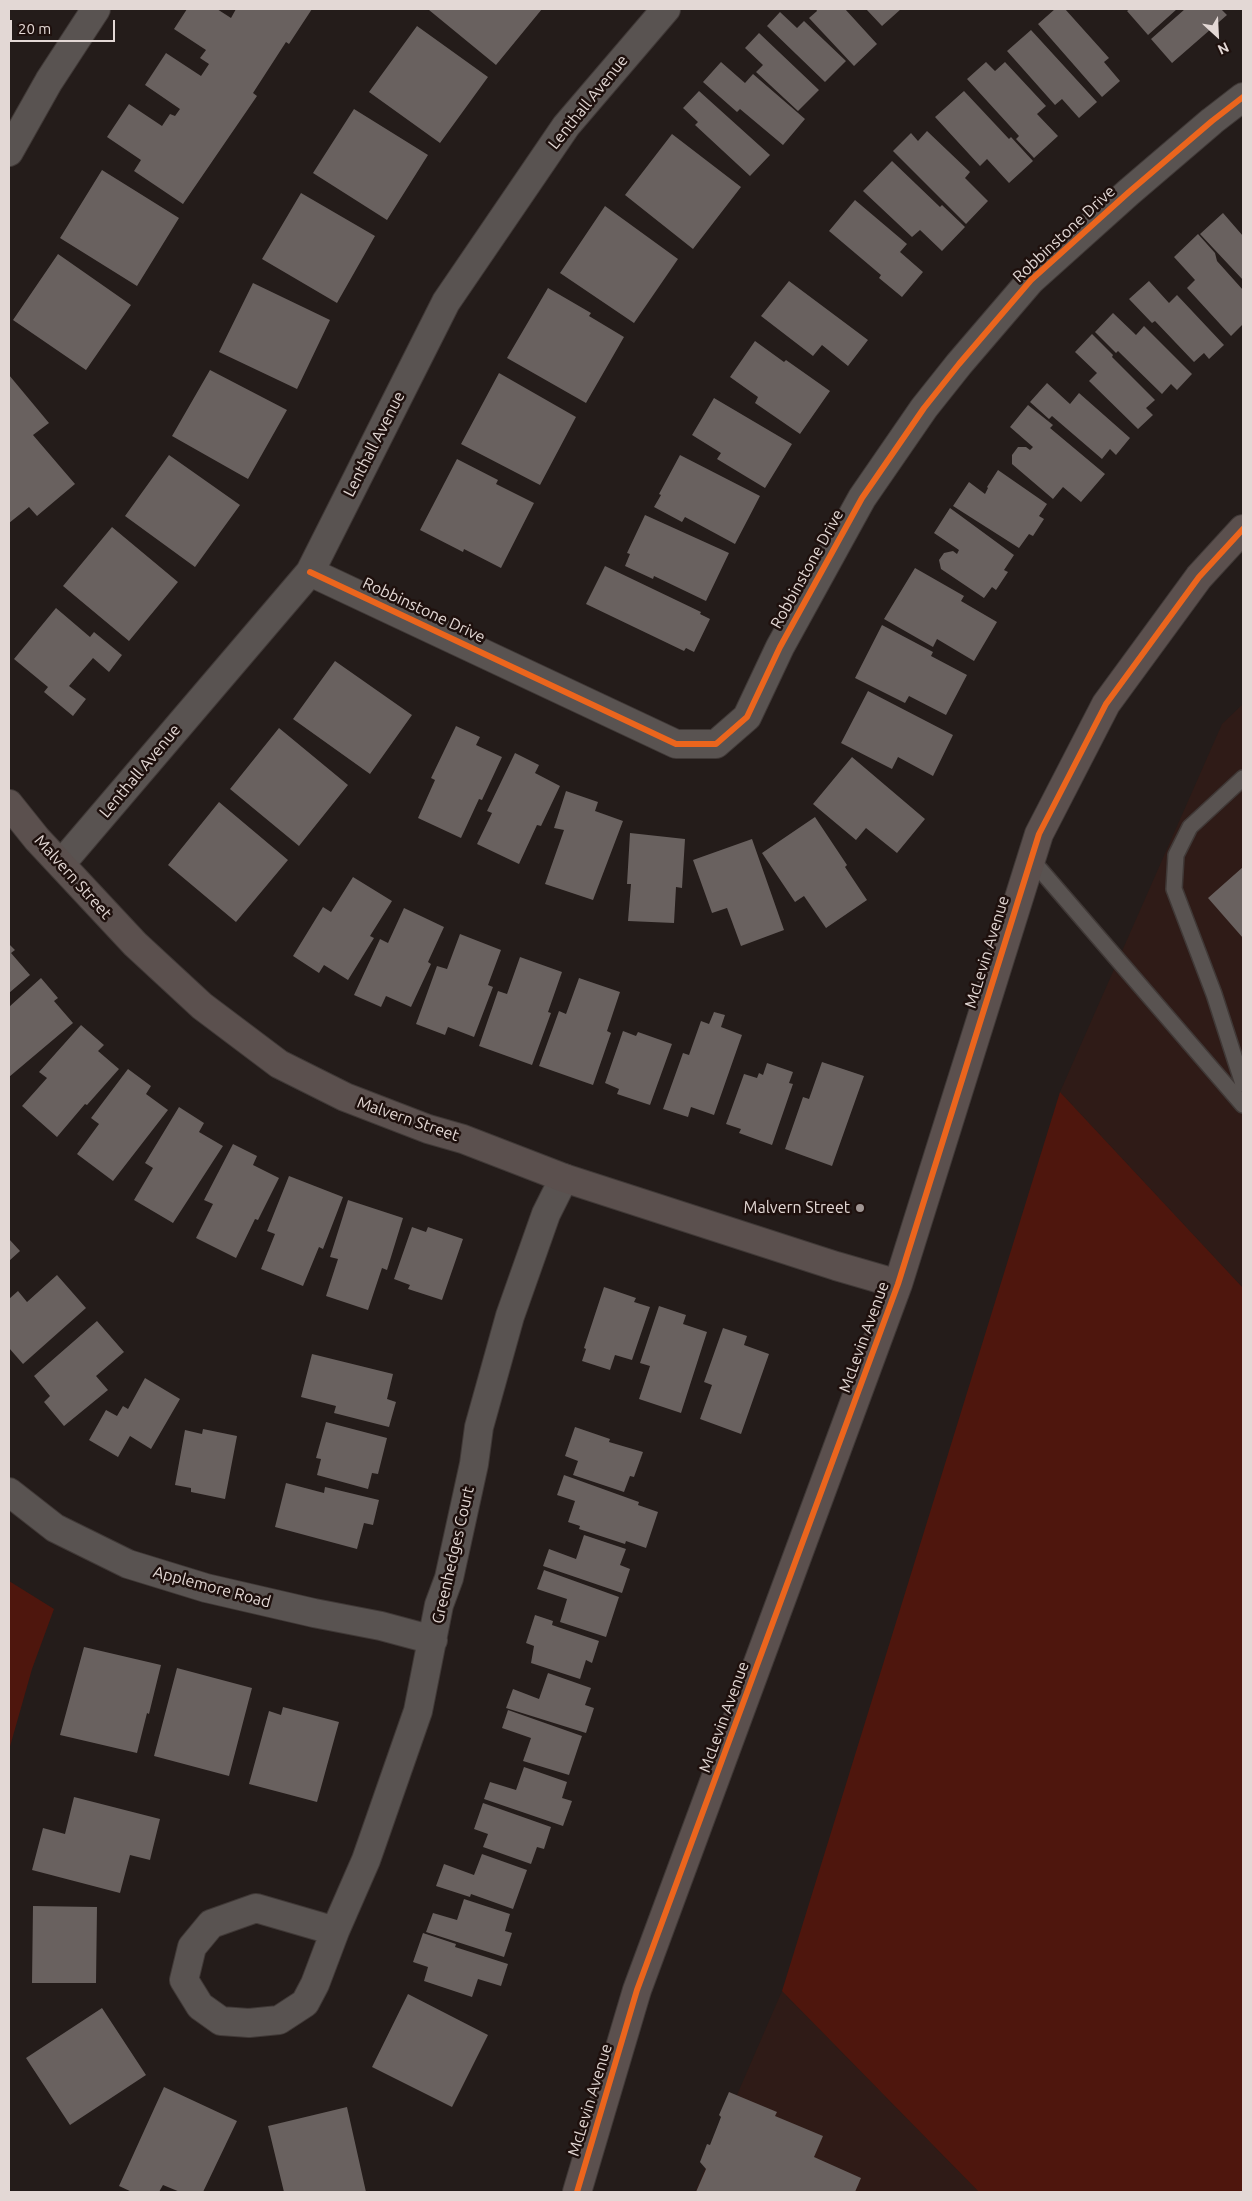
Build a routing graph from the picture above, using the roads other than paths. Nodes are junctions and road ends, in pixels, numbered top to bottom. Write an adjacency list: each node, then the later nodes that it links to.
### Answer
1 (96, 9): 4 (street)
2 (666, 9): 6 (street, Lenthall Avenue)
3 (1243, 98): 6 (street, Robbinstone Drive)
4 (9, 152)
5 (1243, 529): 9 (street, McLevin Avenue)
6 (310, 572): 10 (street, Lenthall Avenue)
7 (1243, 778): 11 (lane)
8 (9, 804): 10 (street, Malvern Street)
9 (1031, 859): 12 (lane); 14 (street, McLevin Avenue)
10 (61, 864): 13 (street, Malvern Street)
11 (1243, 1084)
12 (1243, 1106)
13 (564, 1178): 14 (street, Malvern Street); 16 (street, Greenhedges Court)
14 (898, 1284): 18 (street, McLevin Avenue)
15 (9, 1492): 16 (street, Applemore Road)
16 (434, 1640): 17 (street, Greenhedges Court)
17 (335, 1931): 17 (street, Greenhedges Court)
18 (577, 2192)

